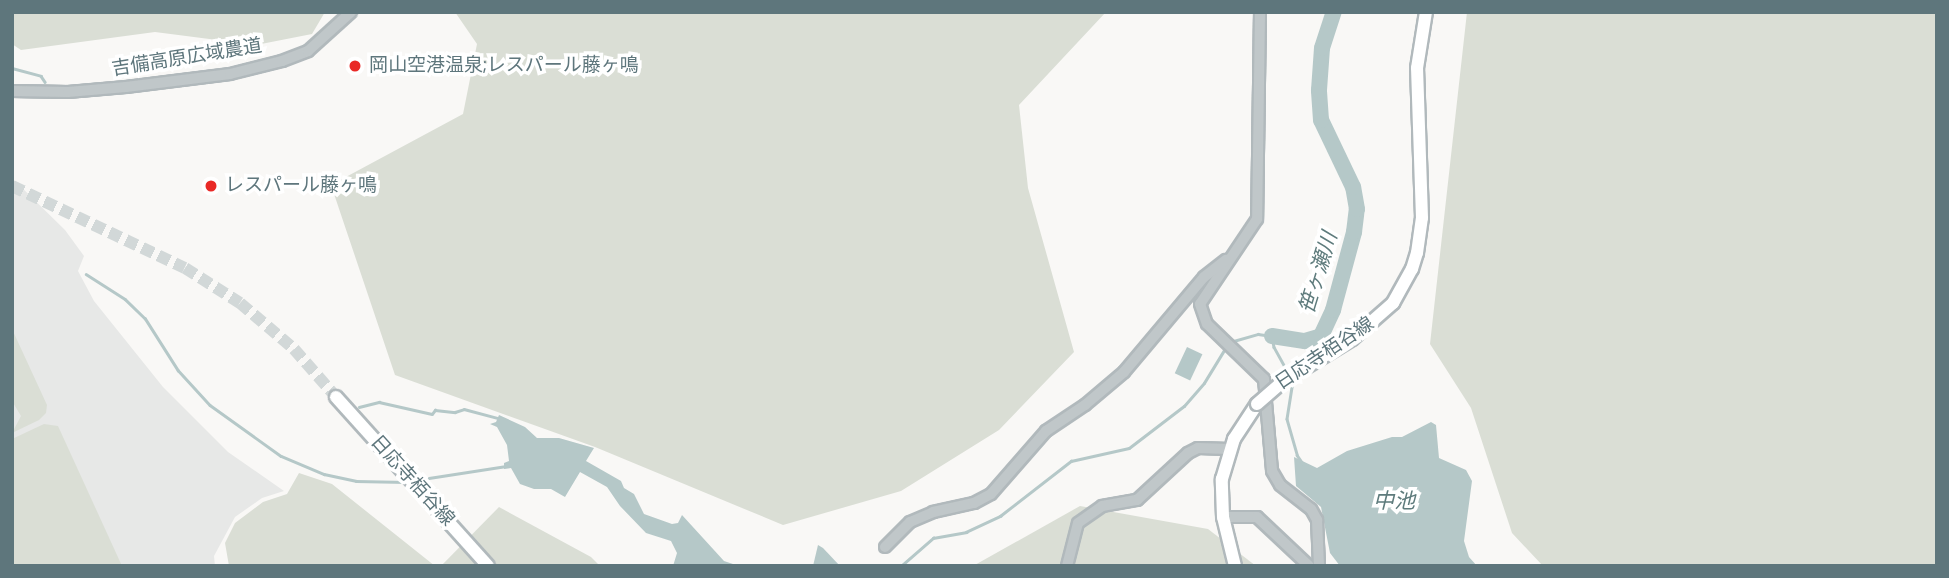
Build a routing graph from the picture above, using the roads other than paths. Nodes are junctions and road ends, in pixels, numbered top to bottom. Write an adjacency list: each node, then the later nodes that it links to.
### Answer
1 (351, 12): 4 (street, 吉備高原広域農道)
2 (1260, 12): 5 (street)
3 (1426, 12): 7 (main road, 日応寺栢谷線, bridge)
4 (12, 91)
5 (1234, 253): 9 (street); 14 (street)
6 (336, 397): 10 (main road, 日応寺栢谷線)
7 (1229, 449): 8 (main road, 日応寺栢谷線); 11 (street)
8 (1223, 517): 12 (main road, 日応寺栢谷線); 13 (street)
9 (885, 547)
10 (488, 566)
11 (1067, 566)
12 (1235, 566)
13 (1308, 566)
14 (1319, 566)

